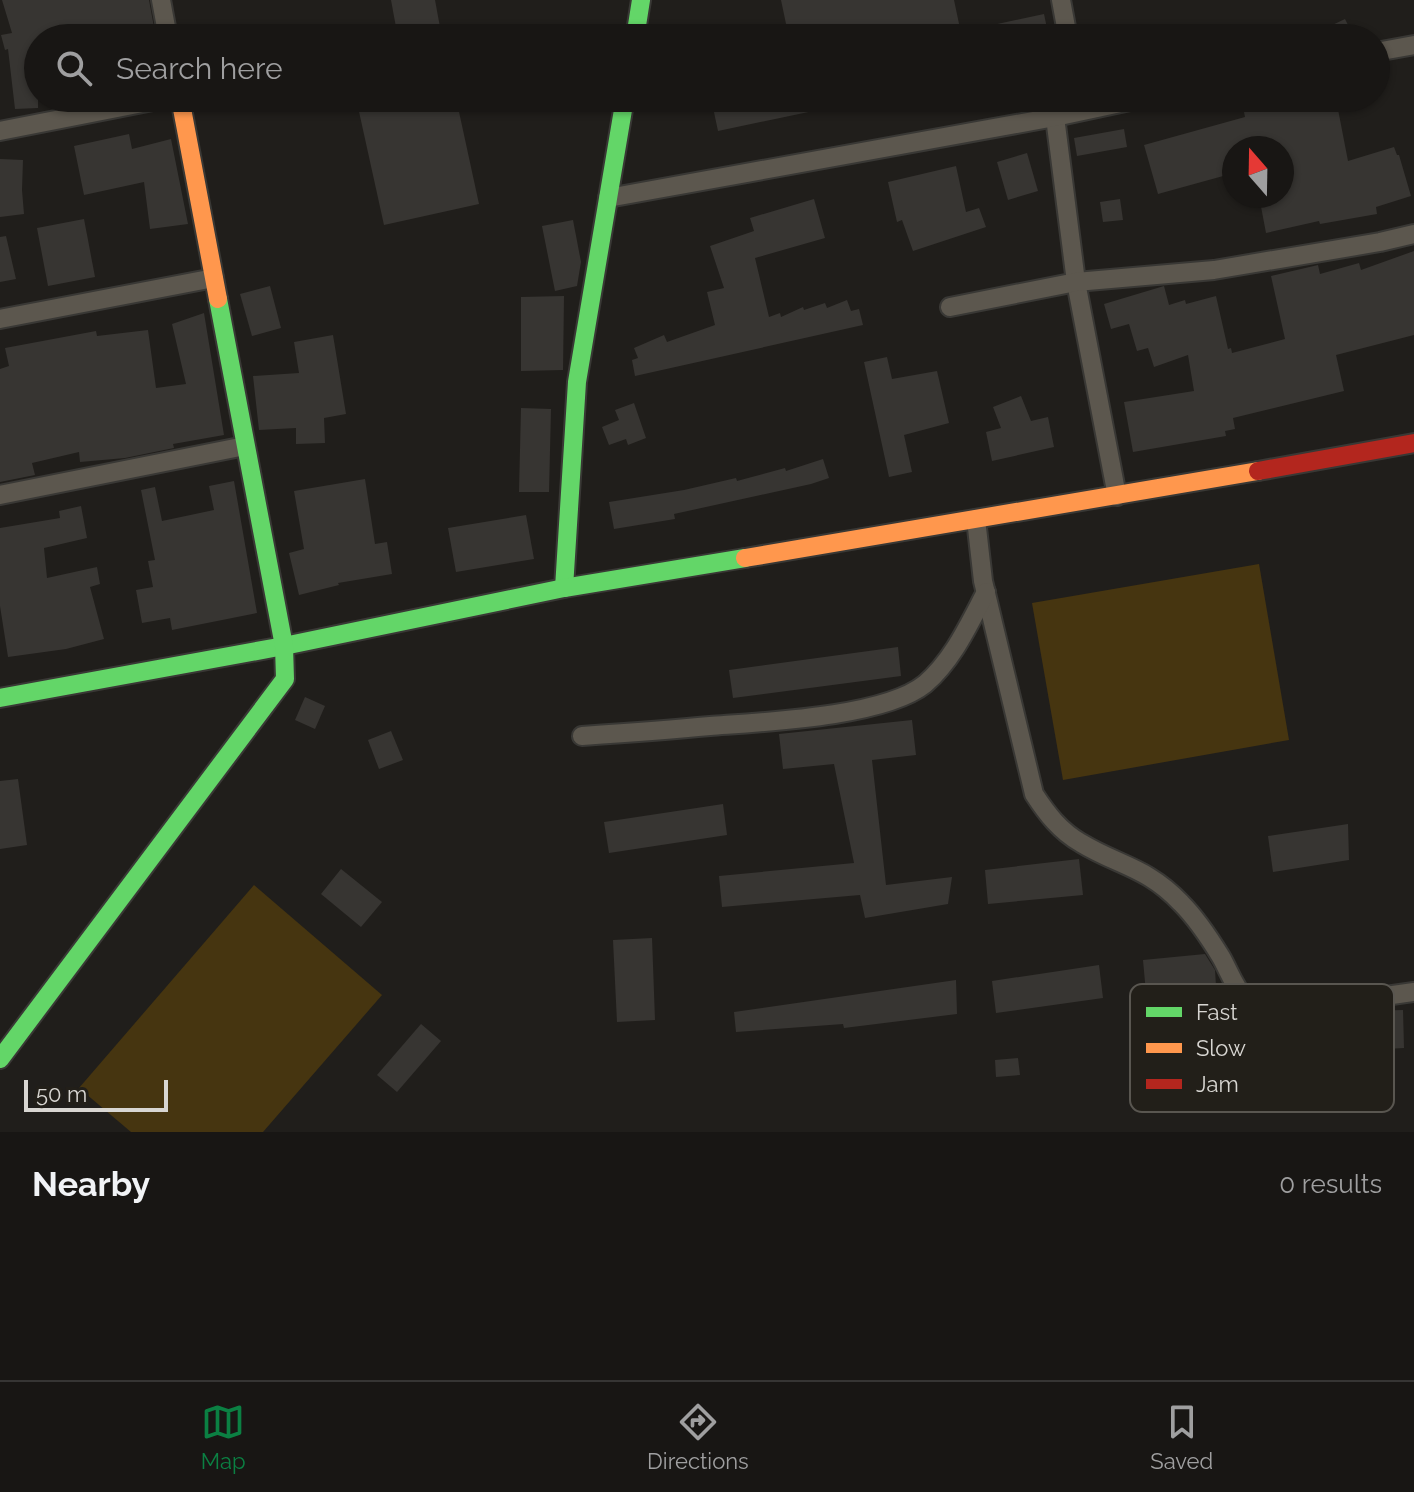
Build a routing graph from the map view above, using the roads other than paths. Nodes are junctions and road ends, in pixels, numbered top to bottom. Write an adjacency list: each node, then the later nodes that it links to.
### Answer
1 (161, 0): 4 (street)
2 (641, 0): 5 (street)
3 (1061, 0): 6 (street)
4 (165, 24)
5 (637, 24)
6 (1065, 24)
7 (1414, 45): 8 (street)
8 (1390, 49)
9 (97, 112): 14 (street)
10 (183, 112): 17 (street)
11 (623, 112): 15 (street)
12 (1066, 112): 13 (street)
13 (1055, 117): 15 (street); 18 (street)
14 (0, 131)
15 (608, 198): 26 (street)
16 (1414, 234): 18 (street)
17 (214, 278): 20 (street); 22 (street)
18 (1076, 282): 19 (street); 24 (street)
19 (950, 307)
20 (0, 319)
21 (1414, 443): 24 (street)
22 (245, 446): 23 (street); 28 (street)
23 (0, 495)
24 (1117, 496): 25 (street)
25 (976, 519): 26 (street); 27 (street)
26 (564, 588): 28 (street)
27 (986, 592): 30 (street); 31 (street)
28 (284, 646): 29 (street); 34 (street)
29 (0, 698)
30 (582, 736)
31 (1235, 984)
32 (1414, 992): 33 (street)
33 (1394, 995)
34 (0, 1059)

